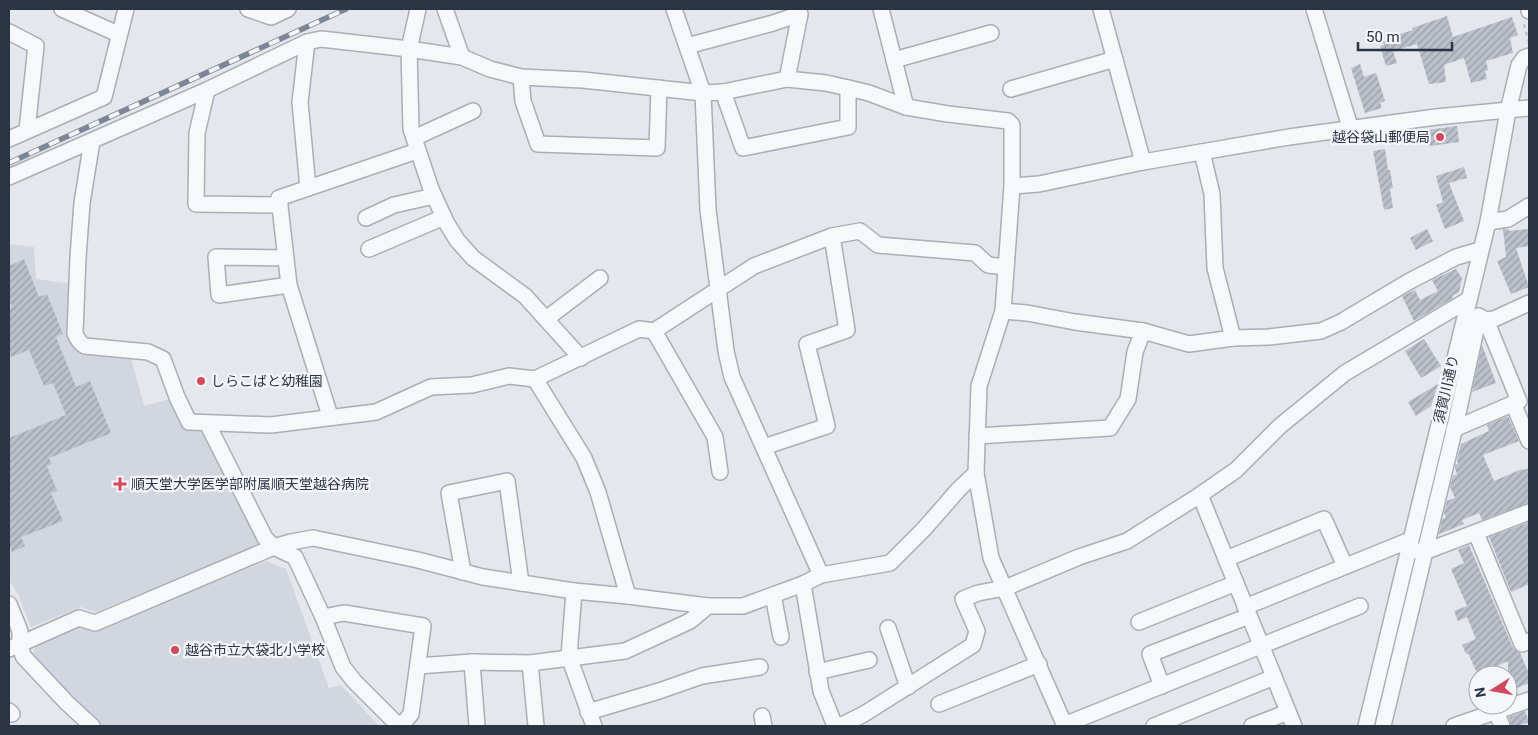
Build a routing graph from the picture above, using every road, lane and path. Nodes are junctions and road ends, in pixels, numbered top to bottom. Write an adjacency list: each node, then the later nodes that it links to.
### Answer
1 (62, 9): 14 (street)
2 (126, 9): 14 (street)
3 (248, 9): 4 (street)
4 (288, 9)
5 (418, 9): 18 (street)
6 (444, 9): 20 (street)
7 (674, 9): 17 (street)
8 (881, 9): 22 (street)
9 (1101, 9): 21 (street)
10 (1314, 9): 36 (street)
11 (1527, 12): 16 (path)
12 (9, 32): 35 (street)
13 (991, 33): 22 (street)
14 (118, 34): 35 (street)
15 (307, 42): 18 (street); 28 (street); 44 (street)
16 (1529, 44)
17 (687, 46): 24 (street); 30 (street)
18 (409, 49): 20 (street); 39 (street)
19 (1529, 56): 34 (street, 須賀川通り)
20 (462, 57): 23 (street)
21 (1115, 59): 27 (street); 41 (street)
22 (894, 60): 31 (street)
23 (520, 77): 25 (street); 25 (street)
24 (788, 79): 26 (street); 29 (street)
25 (659, 88): 30 (street)
26 (848, 88): 29 (street); 31 (street)
27 (1011, 89)
28 (207, 90): 38 (street); 46 (street)
29 (723, 92): 30 (street)
30 (703, 93): 58 (street)
31 (906, 107): 43 (street)
32 (1529, 108): 34 (street)
33 (473, 111): 39 (street)
34 (1508, 111): 36 (street); 50 (street, 須賀川通り)
35 (27, 130): 37 (street)
36 (1350, 130): 40 (street)
37 (9, 138)
38 (92, 141): 42 (street); 70 (street)
39 (416, 145): 44 (street); 45 (street)
40 (1202, 152): 41 (street); 65 (street)
41 (1143, 162): 43 (street)
42 (9, 177)
43 (1012, 186): 55 (street)
44 (308, 188): 46 (street)
45 (434, 196): 48 (street); 49 (street)
46 (280, 205): 54 (street)
47 (1529, 206): 50 (street)
48 (444, 217): 52 (street); 62 (street)
49 (366, 218)
50 (1488, 222): 53 (street, 須賀川通り)
51 (832, 236): 55 (street); 58 (street); 74 (street)
52 (369, 249)
53 (1480, 250): 61 (street, 須賀川通り); 65 (street)
54 (285, 258): 57 (street); 57 (street)
55 (1006, 267): 60 (street)
56 (600, 278): 62 (street)
57 (289, 285): 69 (street)
58 (718, 290): 63 (street); 74 (street)
59 (1529, 303): 61 (street)
60 (1003, 310): 64 (street); 72 (street)
61 (1474, 312): 68 (street); 71 (street); 77 (street); 80 (street, 須賀川通り)
62 (546, 319): 66 (street)
63 (654, 331): 66 (street); 75 (street)
64 (1143, 331): 65 (street); 72 (street)
65 (1233, 338)
66 (581, 358): 67 (street)
67 (535, 379): 69 (street); 93 (street)
68 (1513, 403): 71 (street); 73 (street)
69 (330, 416): 70 (street)
70 (207, 423): 81 (street)
71 (1454, 429): 82 (street)
72 (978, 436): 76 (street)
73 (1529, 441)
74 (764, 447): 86 (street)
75 (720, 472)
76 (976, 473): 86 (street); 90 (street)
77 (1200, 495): 83 (street); 90 (street)
78 (1529, 512): 79 (street)
79 (1476, 533): 82 (street); 102 (street)
80 (1409, 545): 82 (street); 84 (street); 131 (street, 須賀川通り)
81 (274, 547): 85 (street); 98 (street); 103 (street)
82 (1424, 552): 132 (street)
83 (1226, 559): 84 (street); 88 (street)
84 (1345, 566): 97 (street)
85 (463, 572): 87 (street); 87 (street)
86 (821, 575): 89 (street)
87 (521, 583): 91 (street)
88 (1236, 583): 97 (street); 99 (street)
89 (803, 584): 92 (street); 112 (street)
90 (1005, 588): 109 (street); 115 (street)
91 (574, 592): 93 (street); 105 (street)
92 (773, 595): 95 (street); 101 (street)
93 (628, 596): 95 (street)
94 (9, 604): 103 (street)
95 (708, 606): 105 (street)
96 (1360, 606): 104 (street)
97 (1247, 611): 104 (street); 114 (street)
98 (323, 617): 110 (street); 122 (street)
99 (1139, 622)
100 (888, 628): 115 (street)
101 (781, 637)
102 (1529, 641)
103 (14, 646): 121 (street)
104 (1261, 646): 113 (street); 114 (street)
105 (569, 657): 108 (street); 117 (street)
106 (869, 660): 112 (street)
107 (472, 662): 108 (street); 110 (street); 123 (street)
108 (530, 663): 124 (street)
109 (1039, 664): 116 (street); 128 (street)
110 (418, 666): 122 (street)
111 (760, 667): 117 (street)
112 (817, 672): 126 (street)
113 (1274, 678): 119 (street); 120 (street)
114 (1162, 686): 128 (street)
115 (908, 687): 127 (street)
116 (940, 704)
117 (588, 712): 125 (street)
118 (1485, 715): 133 (street)
119 (1291, 719): 130 (street)
120 (1173, 723): 129 (street)
121 (92, 726)
122 (400, 726)
123 (478, 726)
124 (536, 726)
125 (594, 726)
126 (835, 726)
127 (840, 726)
128 (1065, 726)
129 (1154, 726)
130 (1252, 726)
131 (1366, 726)
132 (1383, 726)
133 (1454, 726)

